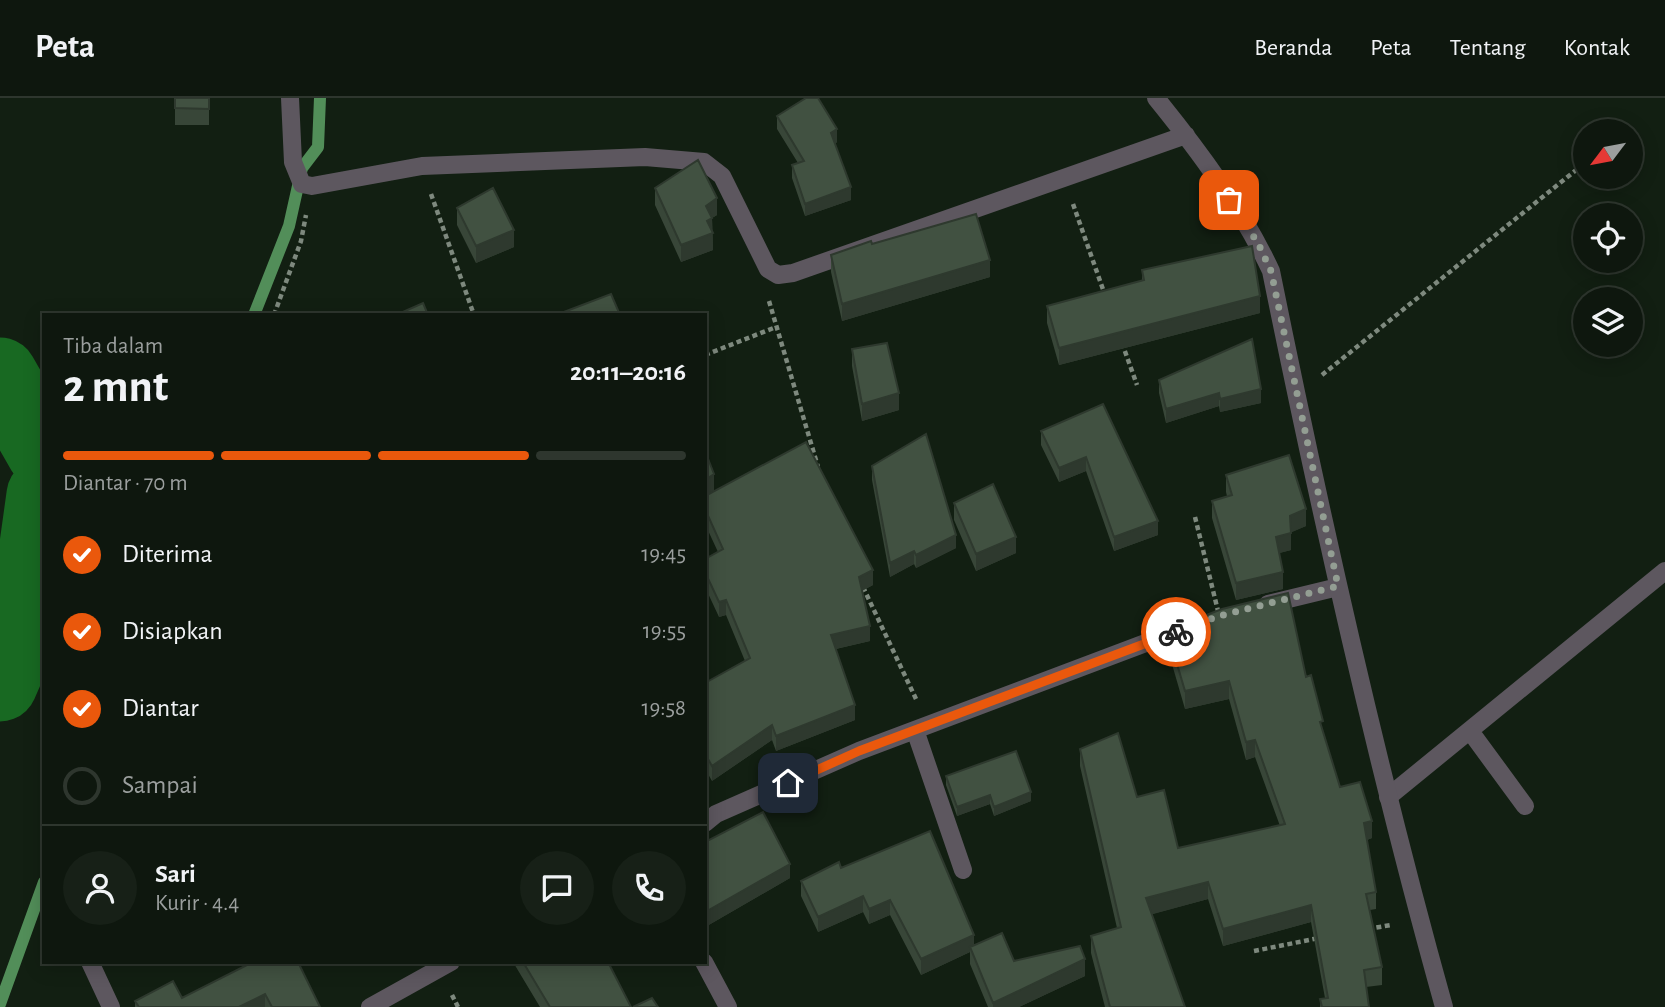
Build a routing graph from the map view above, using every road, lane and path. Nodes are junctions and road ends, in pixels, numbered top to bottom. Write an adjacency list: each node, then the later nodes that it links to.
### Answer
1 (290, 98): 7 (street)
2 (1156, 98): 3 (street)
3 (1186, 135): 6 (street); 16 (street)
4 (422, 166): 7 (street); 8 (street); 11 (path)
5 (1573, 172): 16 (path)
6 (1064, 178): 8 (street); 9 (path)
7 (304, 182): 10 (path)
8 (768, 269): 12 (path)
9 (1110, 307)
10 (275, 313)
11 (473, 313)
12 (776, 327): 14 (path); 17 (path)
13 (1119, 333): 15 (path)
14 (707, 354)
15 (1137, 385)
16 (1297, 395): 21 (street)
17 (819, 469)
18 (1195, 517): 23 (path)
19 (1665, 571): 25 (street)
20 (861, 582): 24 (path)
21 (1338, 586): 22 (street); 26 (street)
22 (1245, 609)
23 (1219, 616): 24 (street)
24 (922, 727): 28 (street); 29 (street)
25 (1471, 731): 26 (street); 27 (street)
26 (1388, 797): 30 (street)
27 (1525, 806)
28 (707, 821)
29 (963, 870)
30 (1419, 919): 31 (path); 40 (street)
31 (1364, 930)
32 (1323, 938): 33 (path)
33 (1254, 951)
34 (91, 964): 37 (street)
35 (447, 964): 38 (street)
36 (705, 964): 39 (street)
37 (111, 1007)
38 (370, 1007)
39 (727, 1007)
40 (1444, 1007)

